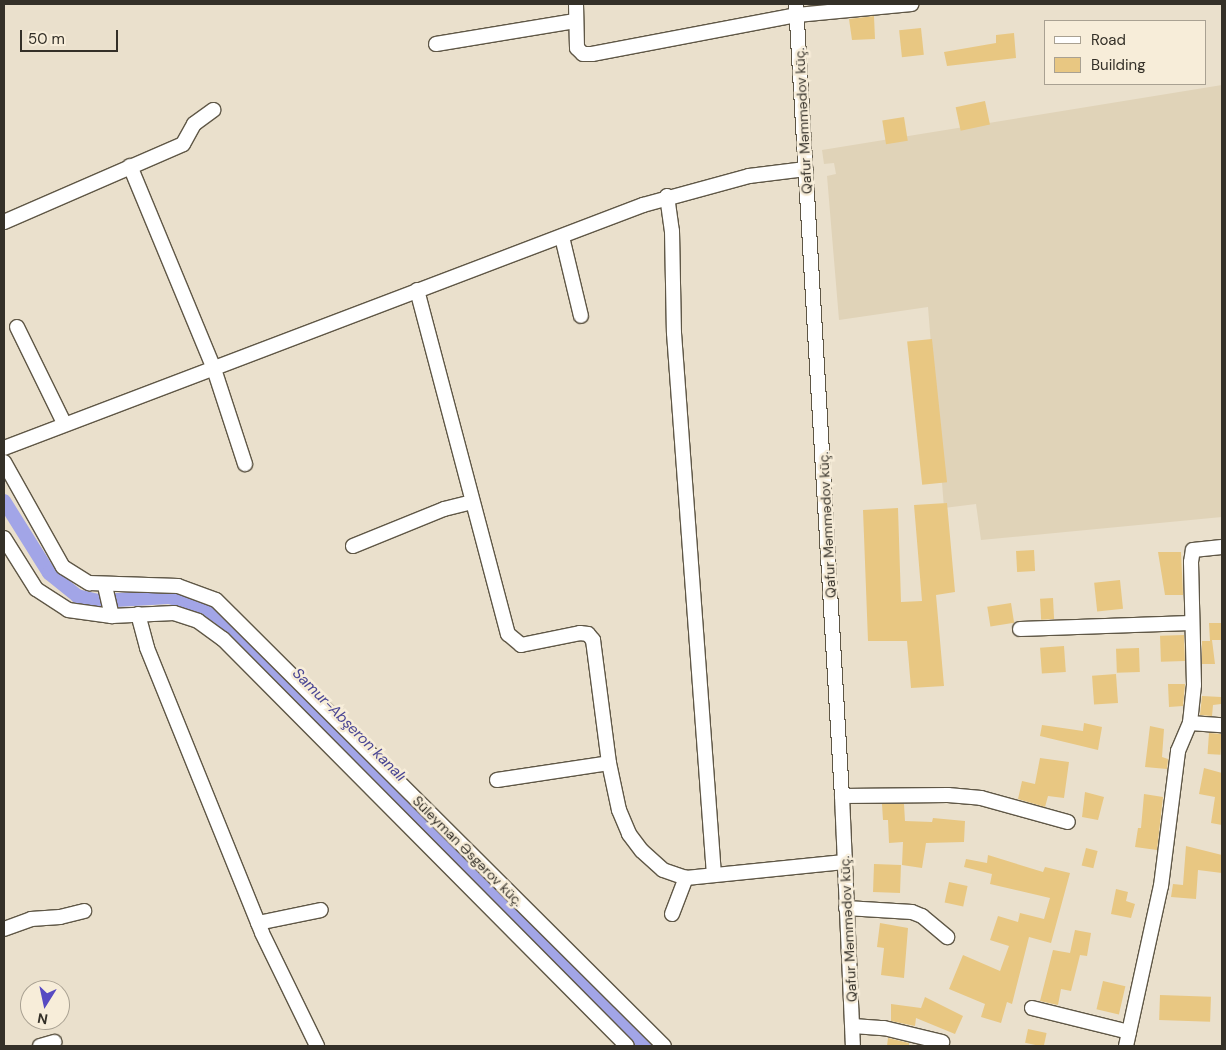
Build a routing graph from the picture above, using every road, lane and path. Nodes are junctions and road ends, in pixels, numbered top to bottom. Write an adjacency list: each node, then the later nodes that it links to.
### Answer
1 (576, 4): 4 (street)
2 (911, 4): 3 (street)
3 (796, 10): 4 (street); 8 (street, Qafur Məmmədov küç.)
4 (575, 20): 5 (street)
5 (436, 44)
6 (213, 110): 7 (street)
7 (130, 166): 10 (street); 15 (street)
8 (806, 169): 9 (street); 33 (street, Qafur Məmmədov küç.)
9 (667, 196): 11 (street); 36 (street)
10 (4, 222)
11 (562, 237): 12 (street); 13 (street)
12 (417, 290): 15 (street); 20 (street)
13 (581, 316)
14 (17, 327): 16 (street)
15 (214, 369): 16 (street); 19 (street)
16 (64, 423): 17 (street)
17 (4, 448)
18 (4, 462): 24 (street, Süleyman Əsgərov küç.)
19 (245, 464)
20 (472, 502): 22 (street); 31 (street)
21 (4, 538): 26 (street, Süleyman Əsgərov küç.)
22 (353, 546)
23 (1222, 547): 27 (street)
24 (105, 586): 26 (street); 53 (street, Süleyman Əsgərov küç.)
25 (138, 614): 26 (street, Süleyman Əsgərov küç.); 42 (street); 50 (street, Süleyman Əsgərov küç.)
26 (112, 616)
27 (1191, 623): 28 (street); 29 (street)
28 (1020, 629)
29 (1190, 722): 30 (street); 47 (street)
30 (1222, 725)
31 (608, 763): 32 (street); 37 (street)
32 (497, 780)
33 (842, 796): 34 (street); 35 (street, Qafur Məmmədov küç.)
34 (1068, 822)
35 (844, 862): 36 (street); 38 (street, Qafur Məmmədov küç.)
36 (714, 875): 37 (street)
37 (686, 878): 41 (street)
38 (846, 908): 44 (street); 46 (street, Qafur Məmmədov küç.)
39 (321, 910): 42 (street)
40 (84, 911): 43 (street)
41 (672, 914)
42 (258, 924): 52 (street)
43 (4, 929)
44 (947, 937)
45 (1032, 1008): 47 (street)
46 (853, 1026): 49 (street); 54 (street, Qafur Məmmədov küç.)
47 (1129, 1032): 55 (street)
48 (54, 1042): 51 (street)
49 (942, 1042)
50 (619, 1044)
51 (40, 1046)
52 (317, 1046)
53 (664, 1046)
54 (853, 1046)
55 (1126, 1046)

